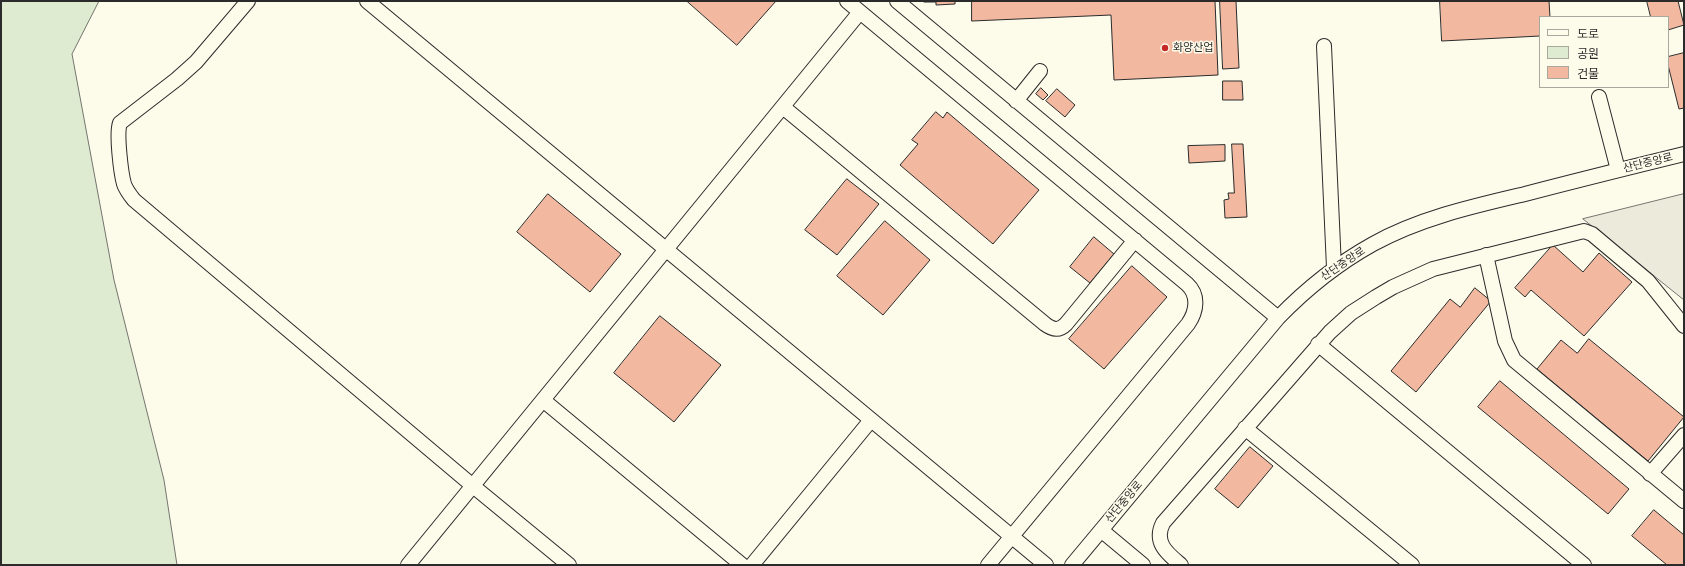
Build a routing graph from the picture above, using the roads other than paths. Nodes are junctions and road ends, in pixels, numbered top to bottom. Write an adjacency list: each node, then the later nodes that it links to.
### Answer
1 (248, 1): 24 (street)
2 (368, 1): 13 (street)
3 (897, 1): 8 (street)
4 (851, 4): 9 (street); 12 (street)
5 (1324, 46): 15 (street)
6 (1040, 71): 8 (street)
7 (1599, 97): 11 (street)
8 (1016, 101): 16 (street)
9 (783, 106): 12 (street); 13 (street)
10 (1684, 154): 11 (street, 산단중앙로)
11 (1618, 170): 15 (street, 산단중앙로)
12 (1135, 240): 27 (street)
13 (666, 249): 19 (street); 20 (street)
14 (1486, 255): 17 (street); 18 (street); 23 (street)
15 (1334, 268): 16 (street, 산단중앙로)
16 (1278, 318): 26 (street, 산단중앙로)
17 (1684, 326)
18 (1318, 344): 21 (street); 38 (street)
19 (543, 400): 24 (street); 30 (street)
20 (871, 420): 27 (street); 31 (street)
21 (1246, 428): 36 (street); 37 (street)
22 (1684, 435): 23 (street)
23 (1650, 474): 25 (street)
24 (473, 486): 28 (street); 29 (street)
25 (1684, 501)
26 (1100, 530): 34 (street, 산단중앙로); 35 (street, 산단중앙로)
27 (1012, 537): 32 (street); 33 (street)
28 (408, 565)
29 (569, 565)
30 (742, 565)
31 (752, 565)
32 (988, 565)
33 (1046, 565)
34 (1072, 565)
35 (1143, 565)
36 (1181, 565)
37 (1412, 565)
38 (1584, 565)

